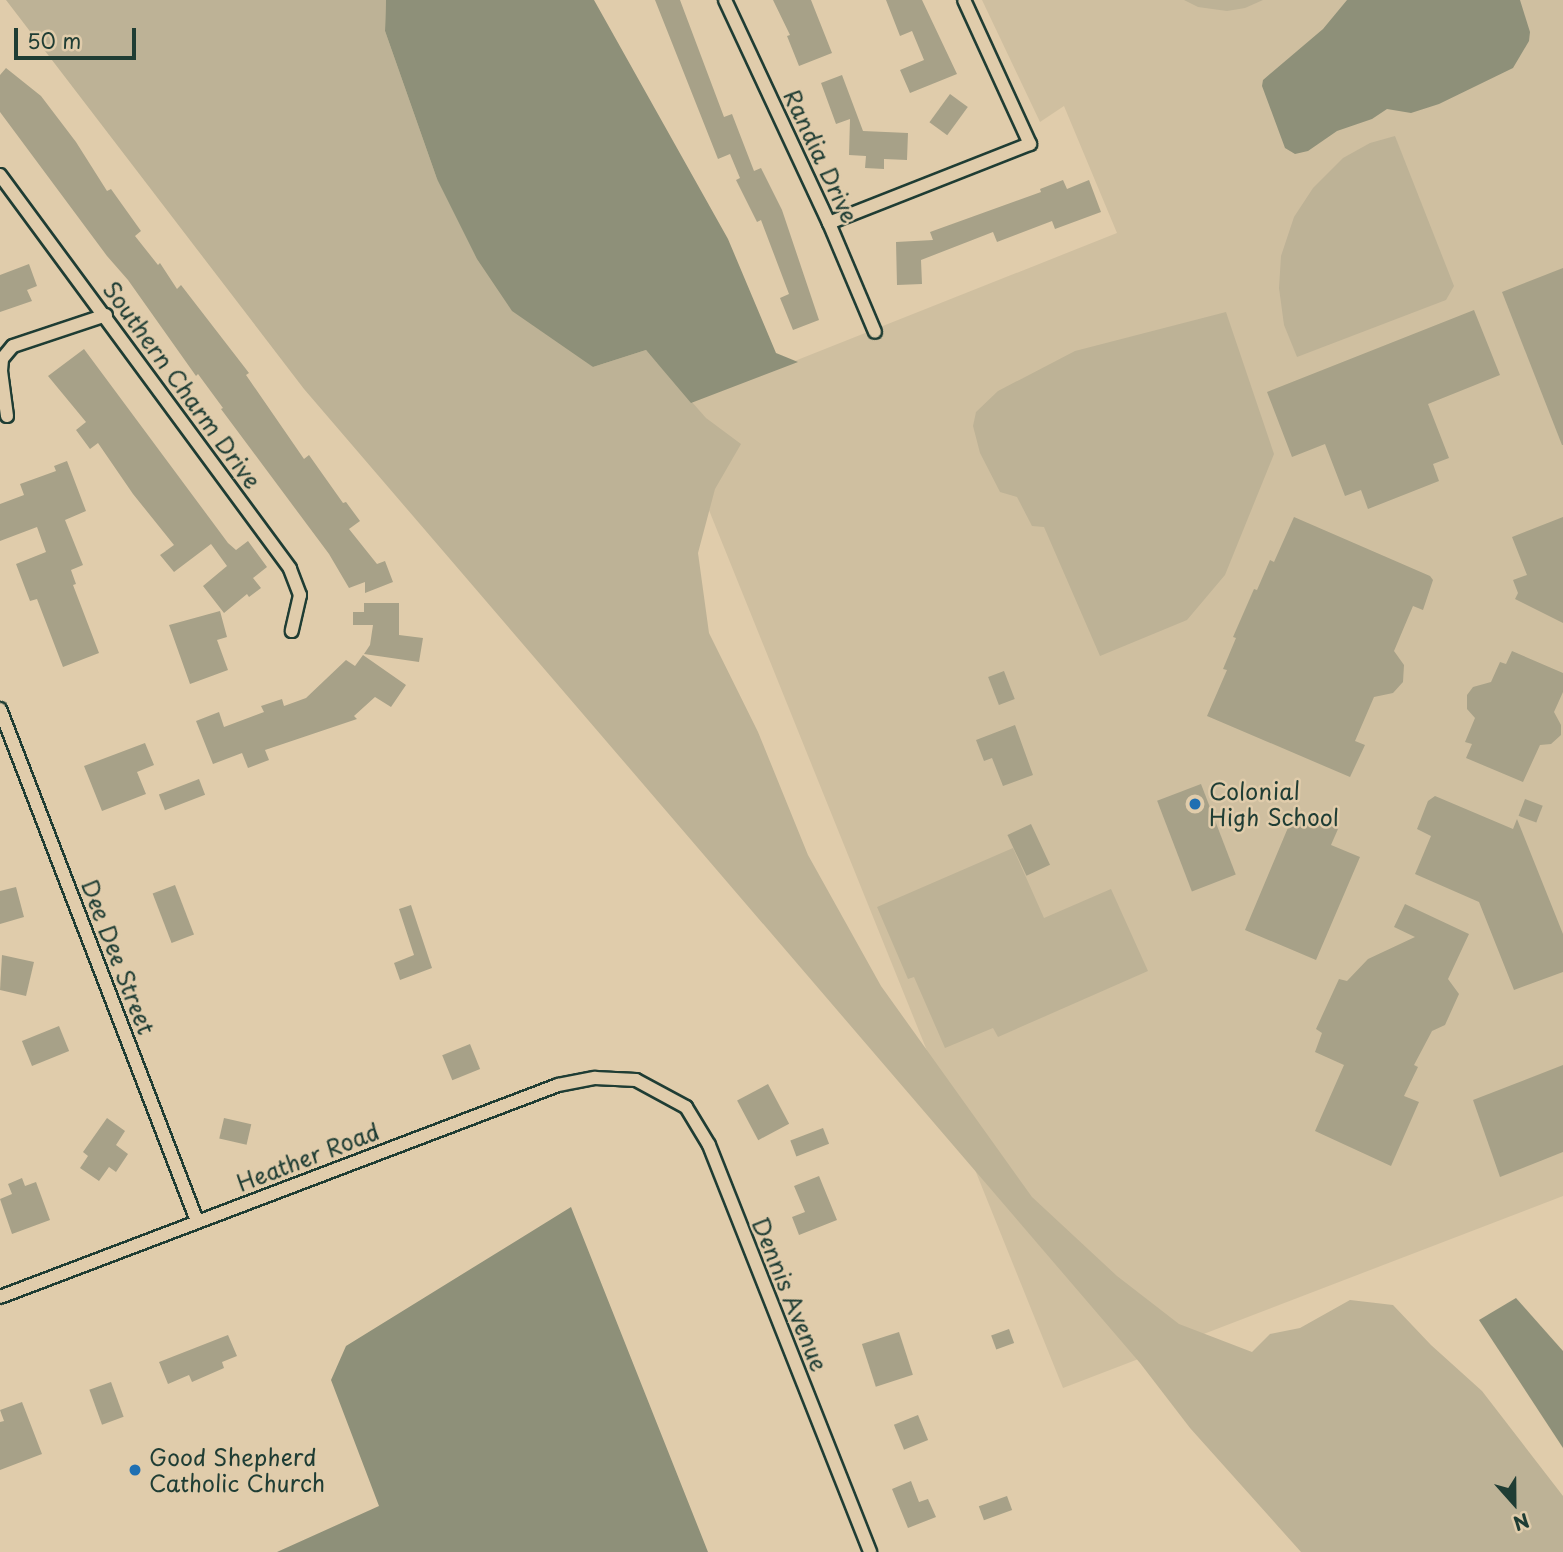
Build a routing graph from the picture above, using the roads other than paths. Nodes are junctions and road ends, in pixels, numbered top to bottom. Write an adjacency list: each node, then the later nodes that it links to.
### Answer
1 (725, 0): 4 (street, Randia Drive)
2 (964, 0): 4 (street)
3 (0, 175): 5 (street, Southern Charm Drive)
4 (830, 223): 6 (street, Randia Drive)
5 (106, 315): 7 (street); 8 (street, Southern Charm Drive)
6 (874, 331)
7 (7, 416)
8 (292, 631)
9 (0, 709): 11 (street, Dee Dee Street)
10 (636, 1080): 11 (street, Heather Road); 13 (street, Dennis Avenue)
11 (197, 1221): 12 (street, Heather Road)
12 (0, 1297)
13 (870, 1552)

